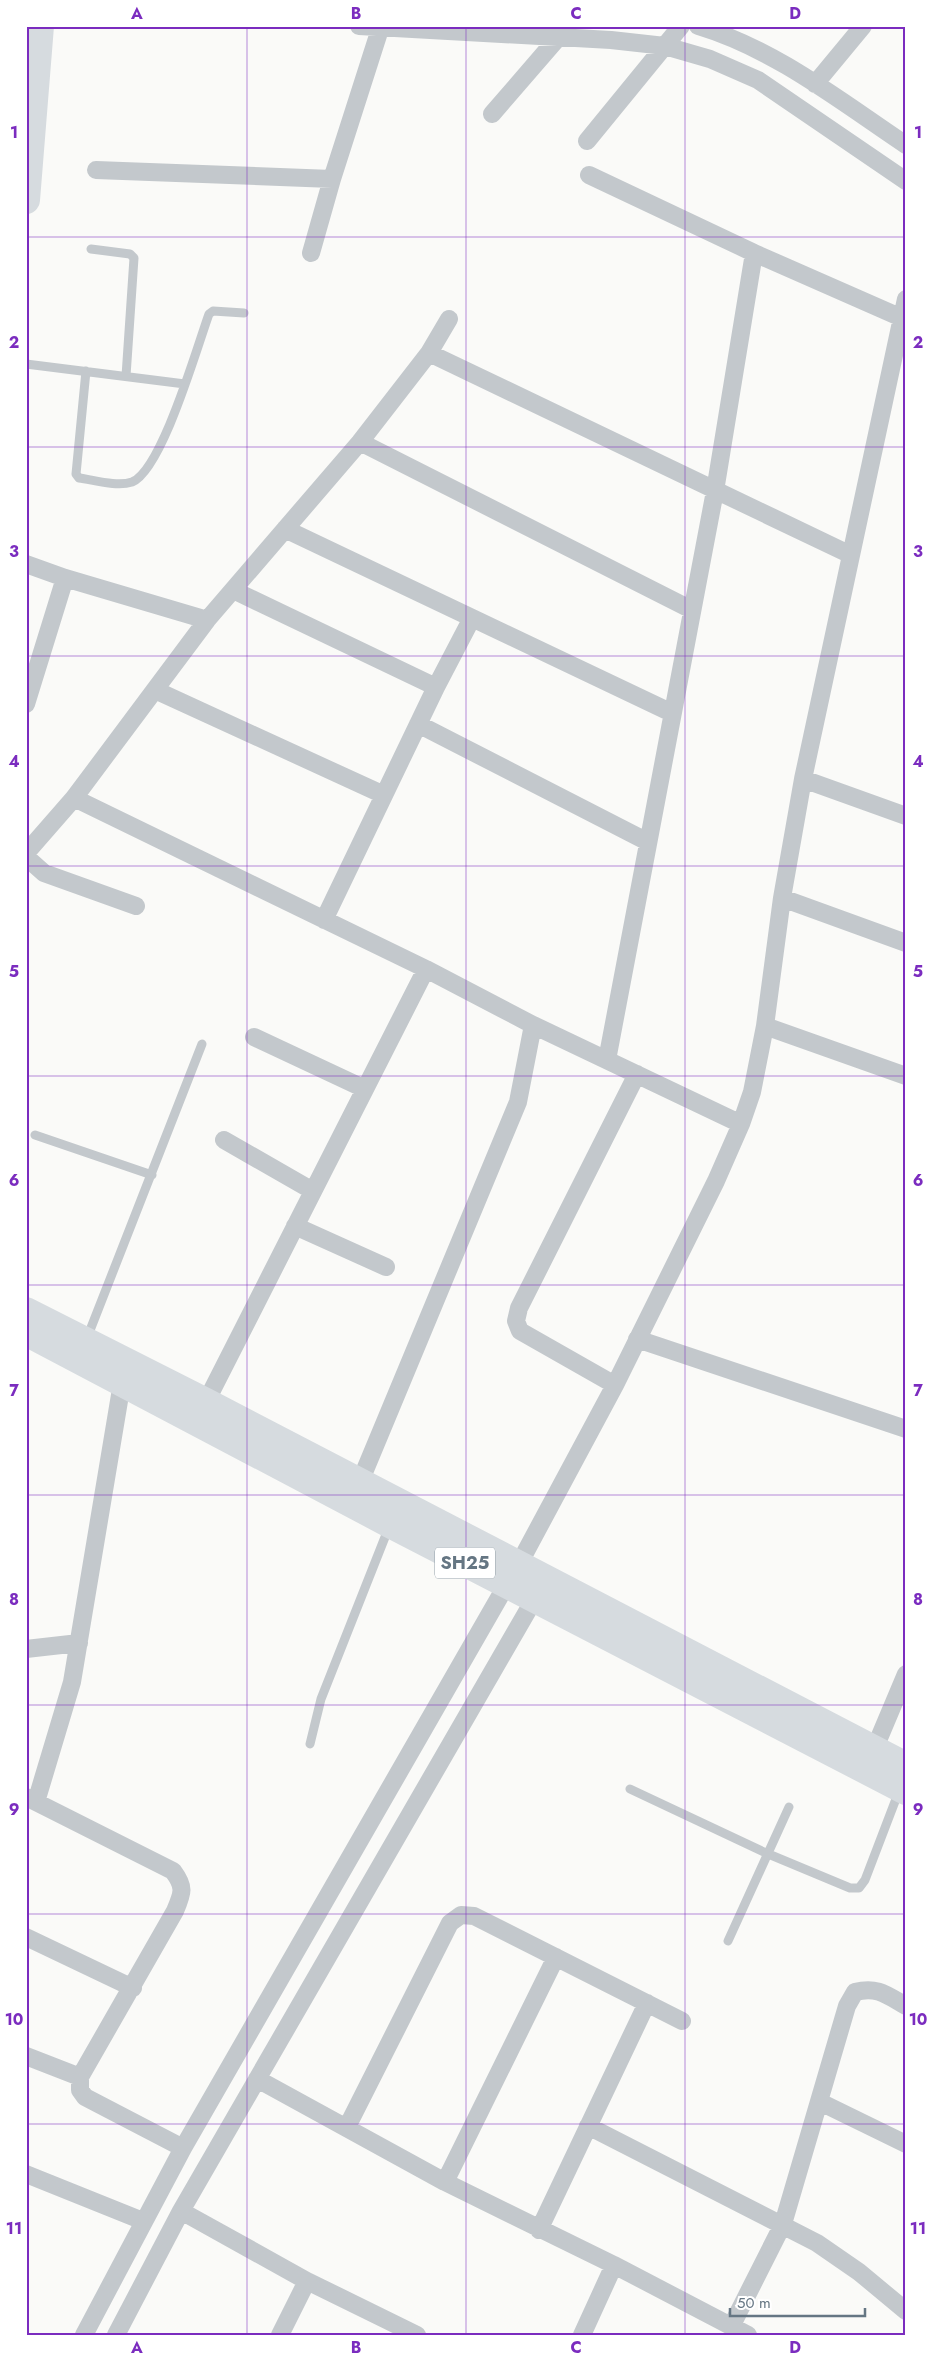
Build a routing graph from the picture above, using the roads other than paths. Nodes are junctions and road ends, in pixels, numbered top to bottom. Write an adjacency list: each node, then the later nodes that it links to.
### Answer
1 (40, 26): 17 (main road)
2 (360, 26): 6 (street)
3 (681, 26): 8 (street)
4 (698, 26): 9 (street)
5 (863, 26): 9 (street)
6 (381, 27): 7 (street); 15 (street)
7 (563, 32): 8 (street); 10 (street)
8 (666, 46): 11 (street); 16 (street)
9 (815, 84): 12 (street)
10 (492, 114)
11 (587, 141)
12 (906, 145)
13 (96, 170): 15 (street)
14 (589, 175): 20 (street)
15 (332, 179): 19 (street)
16 (906, 181)
17 (26, 200)
18 (91, 249): 28 (lane)
19 (312, 253)
20 (754, 253): 23 (street); 31 (street)
21 (906, 299): 23 (street)
22 (244, 313): 29 (lane)
23 (902, 318): 33 (street)
24 (449, 319): 25 (street)
25 (429, 353): 30 (street); 31 (street)
26 (26, 364): 27 (lane)
27 (86, 371): 28 (lane); 29 (lane)
28 (126, 376): 29 (lane)
29 (185, 384)
30 (360, 442): 32 (street); 37 (street)
31 (715, 491): 33 (street); 37 (street)
32 (285, 529): 36 (street); 38 (street)
33 (851, 555): 45 (street)
34 (26, 564): 35 (street)
35 (65, 578): 39 (street); 42 (street)
36 (233, 590): 39 (street); 40 (street)
37 (692, 610): 43 (street)
38 (472, 618): 40 (street); 43 (street)
39 (208, 620): 41 (street)
40 (436, 687): 44 (street)
41 (155, 690): 46 (street); 47 (street)
42 (26, 704)
43 (672, 713): 49 (street)
44 (418, 724): 46 (street); 49 (street)
45 (803, 779): 48 (street); 51 (street)
46 (384, 796): 53 (street)
47 (74, 798): 50 (street); 53 (street)
48 (906, 816)
49 (648, 842): 60 (street)
50 (26, 855): 52 (street)
51 (782, 898): 54 (street); 57 (street)
52 (136, 906)
53 (324, 920): 55 (street)
54 (906, 943)
55 (426, 969): 56 (street); 63 (street)
56 (534, 1025): 60 (street); 79 (street)
57 (765, 1026): 62 (street); 64 (street)
58 (254, 1037): 63 (street)
59 (202, 1044): 67 (lane)
60 (607, 1060): 61 (street)
61 (637, 1074): 64 (street); 76 (street)
62 (906, 1076)
63 (365, 1089): 68 (street)
64 (741, 1124): 73 (street)
65 (35, 1135): 67 (lane)
66 (224, 1140): 68 (street)
67 (152, 1176): 74 (lane)
68 (313, 1191): 69 (street)
69 (295, 1226): 70 (street); 77 (street)
70 (386, 1267)
71 (26, 1310): 74 (main road, SH25)
72 (26, 1332): 75 (main road, SH25)
73 (637, 1339): 76 (street); 78 (street)
74 (86, 1341): 77 (main road, SH25)
75 (122, 1383): 80 (main road, SH25); 83 (street)
76 (615, 1385): 81 (street)
77 (206, 1402): 79 (main road, SH25)
78 (906, 1429)
79 (360, 1482): 81 (main road, SH25)
80 (390, 1524): 81 (main road, SH25); 86 (lane)
81 (513, 1574): 82 (main road, SH25); 87 (main road, SH25); 107 (street)
82 (535, 1598): 88 (main road, SH25); 102 (street)
83 (79, 1643): 84 (street); 90 (street)
84 (26, 1649)
85 (906, 1674): 87 (street)
86 (310, 1744)
87 (874, 1750): 88 (main road, SH25)
88 (904, 1782): 92 (lane)
89 (630, 1789): 92 (lane)
90 (31, 1800): 96 (street)
91 (789, 1807): 92 (lane)
92 (766, 1853): 94 (lane)
93 (26, 1937): 96 (street)
94 (728, 1941)
95 (556, 1957): 97 (street); 105 (street); 109 (street)
96 (133, 1988): 101 (street)
97 (647, 2003): 99 (street); 104 (street)
98 (906, 2006): 103 (street)
99 (682, 2020)
100 (26, 2056): 101 (street)
101 (80, 2077): 107 (street)
102 (257, 2079): 105 (street); 110 (street)
103 (820, 2102): 106 (street); 112 (street)
104 (588, 2126): 112 (street); 113 (street)
105 (348, 2127): 109 (street)
106 (906, 2144)
107 (183, 2148): 111 (street)
108 (26, 2174): 111 (street)
109 (445, 2182): 113 (street)
110 (181, 2211): 115 (street); 119 (street)
111 (143, 2220): 118 (street)
112 (783, 2224): 116 (street); 117 (street)
113 (539, 2230): 114 (street)
114 (614, 2265): 117 (street); 122 (street)
115 (307, 2281): 120 (street); 121 (street)
116 (906, 2311)
117 (732, 2325): 123 (street)
118 (84, 2335)
119 (116, 2335)
120 (280, 2335)
121 (416, 2335)
122 (582, 2335)
123 (748, 2335)

